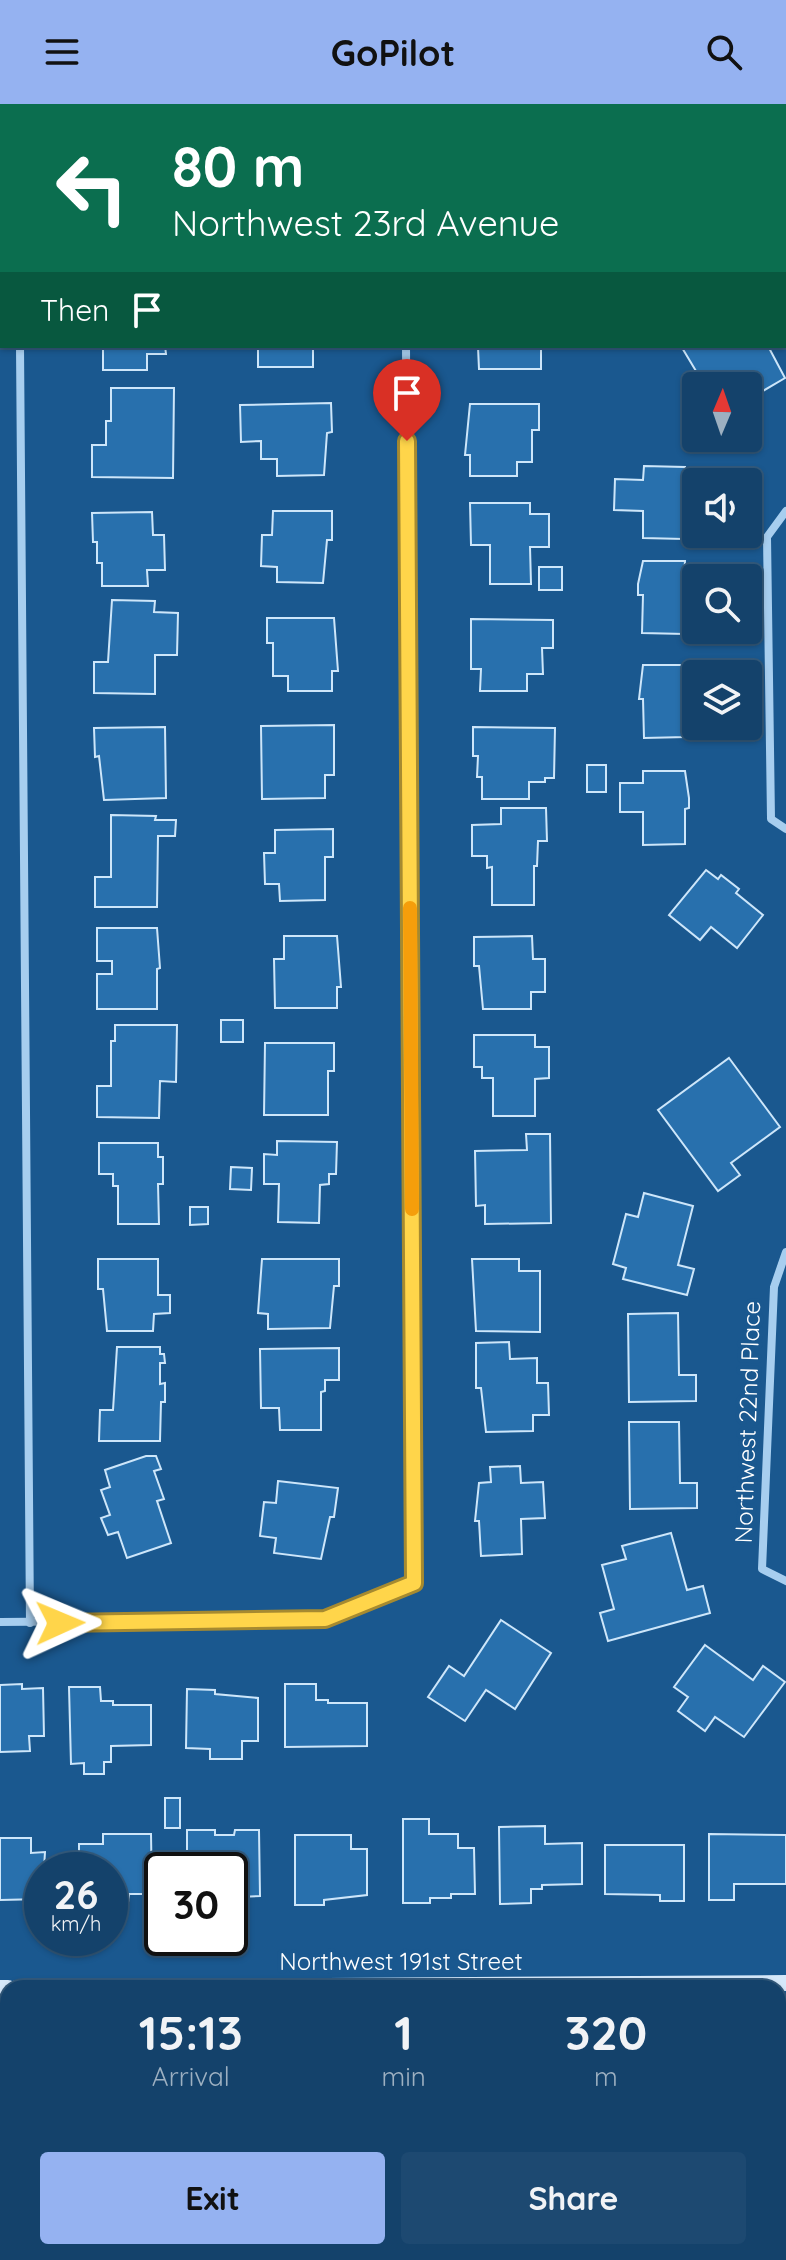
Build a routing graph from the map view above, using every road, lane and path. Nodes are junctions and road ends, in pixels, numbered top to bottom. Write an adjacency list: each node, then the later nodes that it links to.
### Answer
1 (20, 348): 8 (street)
2 (406, 348): 8 (street)
3 (786, 511): 4 (street)
4 (786, 829)
5 (786, 1252): 6 (street, Northwest 22nd Place)
6 (786, 1581)
7 (0, 1622): 8 (street)
8 (30, 1623)

